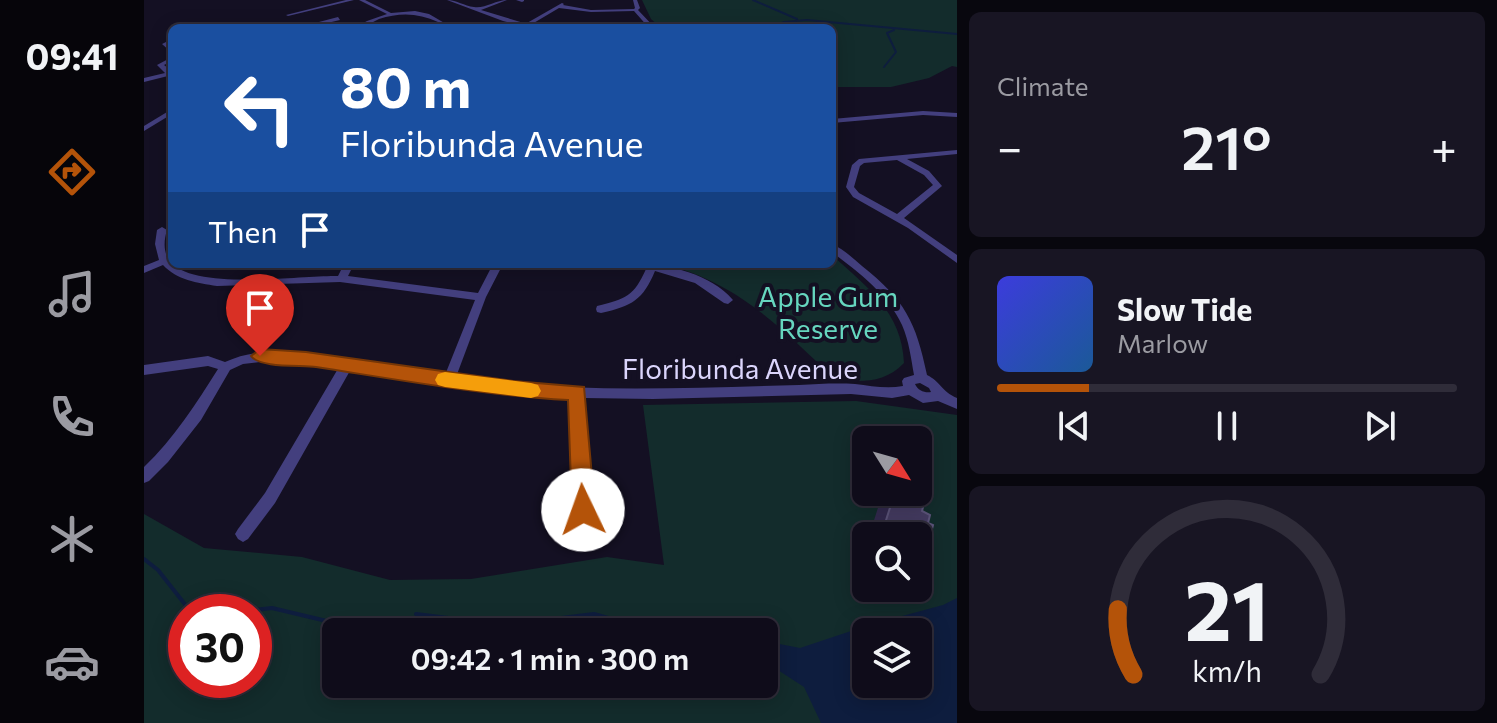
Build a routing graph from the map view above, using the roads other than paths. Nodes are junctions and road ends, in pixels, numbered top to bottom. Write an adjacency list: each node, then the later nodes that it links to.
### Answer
1 (352, 0): 11 (street)
2 (361, 0): 10 (street)
3 (449, 0): 8 (street)
4 (505, 0): 8 (street)
5 (568, 0): 7 (street)
6 (635, 0): 9 (street)
7 (558, 6): 9 (street); 18 (street)
8 (479, 9): 17 (street)
9 (635, 10): 19 (street)
10 (389, 13): 13 (street); 15 (street)
11 (288, 15)
12 (338, 19): 14 (street)
13 (443, 23): 16 (street)
14 (316, 24)
15 (366, 24)
16 (438, 24)
17 (522, 24)
18 (528, 24)
19 (648, 24)
20 (168, 74): 21 (street)
21 (144, 80)
22 (168, 114): 25 (street)
23 (957, 115): 24 (street)
24 (836, 121)
25 (144, 129)
26 (957, 152): 27 (street)
27 (900, 159): 28 (street); 28 (street)
28 (898, 218): 31 (street)
29 (162, 230): 32 (street)
30 (836, 251): 47 (street)
31 (957, 260)
32 (164, 261): 33 (street); 39 (street)
33 (168, 264)
34 (174, 268): 40 (street)
35 (347, 268): 40 (street)
36 (496, 268): 41 (street)
37 (646, 268): 43 (street)
38 (657, 268): 42 (street)
39 (144, 270)
40 (341, 279): 41 (street)
41 (481, 297): 48 (street)
42 (728, 300)
43 (601, 309)
44 (347, 365): 45 (street, Floribunda Avenue); 48 (street, Floribunda Avenue); 55 (street)
45 (226, 367): 46 (street, Floribunda Avenue); 53 (street)
46 (144, 370)
47 (921, 378): 49 (street); 51 (street)
48 (449, 380): 50 (street, Floribunda Avenue)
49 (911, 390): 50 (street, Floribunda Avenue); 51 (street, Floribunda Avenue)
50 (577, 392): 54 (street)
51 (937, 395): 52 (street)
52 (957, 404)
53 (144, 476)
54 (583, 510)
55 (243, 534)

